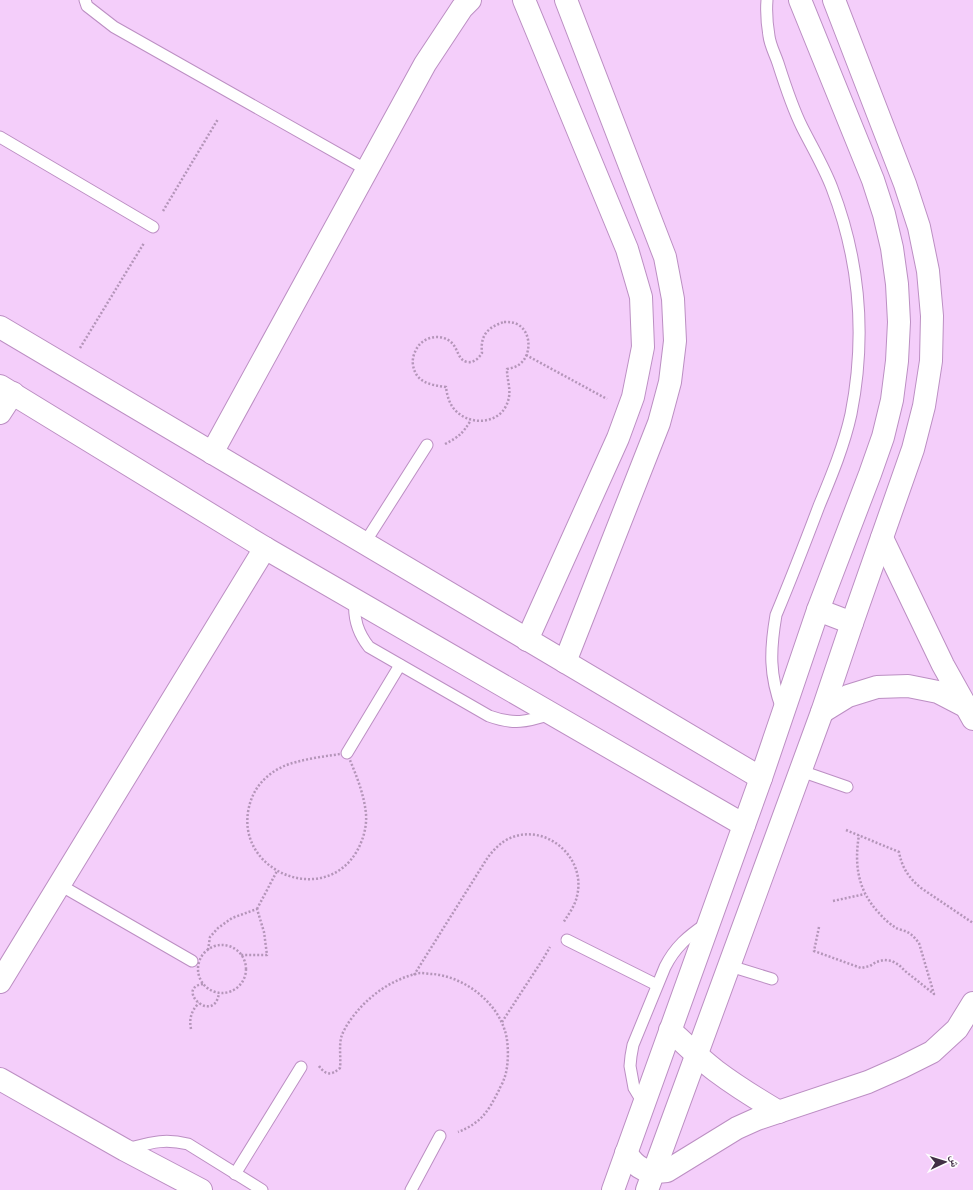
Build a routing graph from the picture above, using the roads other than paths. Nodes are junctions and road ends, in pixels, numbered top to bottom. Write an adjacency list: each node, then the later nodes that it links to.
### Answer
1 (85, 0): 9 (lane)
2 (470, 0): 9 (street)
3 (524, 0): 22 (street)
4 (566, 0): 23 (street)
5 (767, 0): 26 (lane)
6 (800, 0): 20 (street)
7 (834, 0): 16 (street)
8 (0, 137): 10 (lane)
9 (367, 170): 15 (street)
10 (153, 227)
11 (0, 328): 15 (street)
12 (6, 390): 13 (street); 18 (street)
13 (0, 413)
14 (427, 445): 17 (lane)
15 (212, 453): 17 (street)
16 (882, 538): 21 (street); 27 (street)
17 (364, 544): 22 (street)
18 (265, 548): 19 (street); 34 (street)
19 (355, 600): 24 (lane); 28 (street)
20 (818, 610): 21 (street); 26 (street)
21 (852, 623): 25 (street)
22 (528, 640): 23 (street)
23 (565, 662): 31 (street)
24 (400, 665): 28 (lane); 29 (lane)
25 (822, 712): 27 (street); 30 (street)
26 (784, 713): 31 (street)
27 (969, 713)
28 (552, 714): 33 (street)
29 (347, 753)
30 (801, 771): 32 (lane); 38 (street)
31 (761, 778): 33 (street)
32 (847, 787)
33 (744, 825): 35 (street)
34 (60, 885): 37 (lane); 40 (street)
35 (709, 923): 41 (lane); 43 (street)
36 (566, 940): 41 (lane)
37 (192, 961)
38 (730, 966): 39 (lane); 44 (street)
39 (772, 979)
40 (0, 982)
41 (657, 985): 47 (lane)
42 (973, 1003): 48 (street)
43 (670, 1030): 44 (street); 47 (street)
44 (697, 1055): 48 (street); 53 (street)
45 (301, 1067): 52 (lane)
46 (0, 1080): 50 (street)
47 (643, 1103): 51 (street)
48 (779, 1112): 53 (street)
49 (440, 1136): 56 (lane)
50 (125, 1150): 52 (lane); 54 (street)
51 (626, 1153): 53 (street); 57 (street)
52 (235, 1174): 55 (lane)
53 (650, 1181)
54 (201, 1190)
55 (262, 1190)
56 (411, 1190)
57 (613, 1190)

